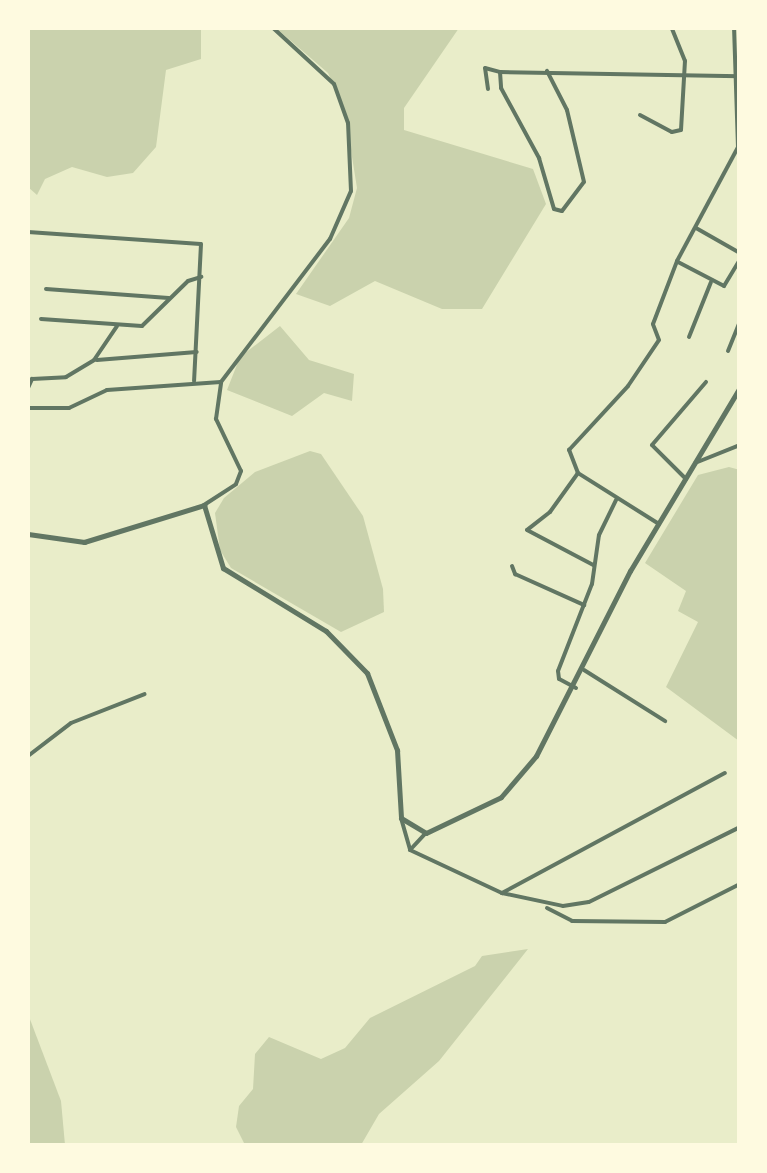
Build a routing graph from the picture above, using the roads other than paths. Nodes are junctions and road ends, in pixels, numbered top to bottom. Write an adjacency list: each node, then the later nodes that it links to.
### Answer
1 (273, 28): 26 (street)
2 (672, 28): 6 (street)
3 (734, 28): 7 (street)
4 (547, 71): 5 (street); 5 (street); 6 (street)
5 (500, 72): 8 (street)
6 (685, 75): 7 (street); 9 (street)
7 (737, 76): 10 (street)
8 (488, 89)
9 (640, 115)
10 (695, 228): 12 (street); 13 (street)
11 (28, 232): 14 (street)
12 (740, 256): 15 (street)
13 (677, 262): 15 (street); 33 (street)
14 (201, 276): 17 (street); 23 (street)
15 (711, 282): 21 (street)
16 (46, 289): 17 (street)
17 (169, 298): 20 (street)
18 (41, 319): 20 (street)
19 (740, 322): 22 (street)
20 (117, 326): 24 (street)
21 (688, 338)
22 (728, 351)
23 (196, 352): 24 (street); 25 (street)
24 (94, 360): 29 (street)
25 (194, 381): 26 (street); 30 (street)
26 (221, 382): 36 (street)
27 (706, 382): 34 (street)
28 (740, 387): 32 (street)
29 (28, 388)
30 (28, 408)
31 (740, 445): 32 (street)
32 (695, 463): 34 (street)
33 (578, 472): 35 (street); 39 (street)
34 (686, 479): 37 (street)
35 (617, 498): 37 (street); 39 (street)
36 (204, 505): 38 (street); 48 (street)
37 (659, 524): 42 (street)
38 (28, 534)
39 (593, 565): 41 (street)
40 (512, 566): 41 (street)
41 (584, 605): 43 (street)
42 (584, 670): 43 (street); 45 (street)
43 (576, 688): 50 (street)
44 (145, 694): 46 (street)
45 (665, 722)
46 (28, 756)
47 (725, 773): 53 (street)
48 (401, 818): 50 (street); 51 (street)
49 (740, 827): 54 (street)
50 (426, 833): 51 (street)
51 (410, 850): 53 (street)
52 (740, 884): 54 (street)
53 (502, 892): 54 (street)
54 (544, 905)

